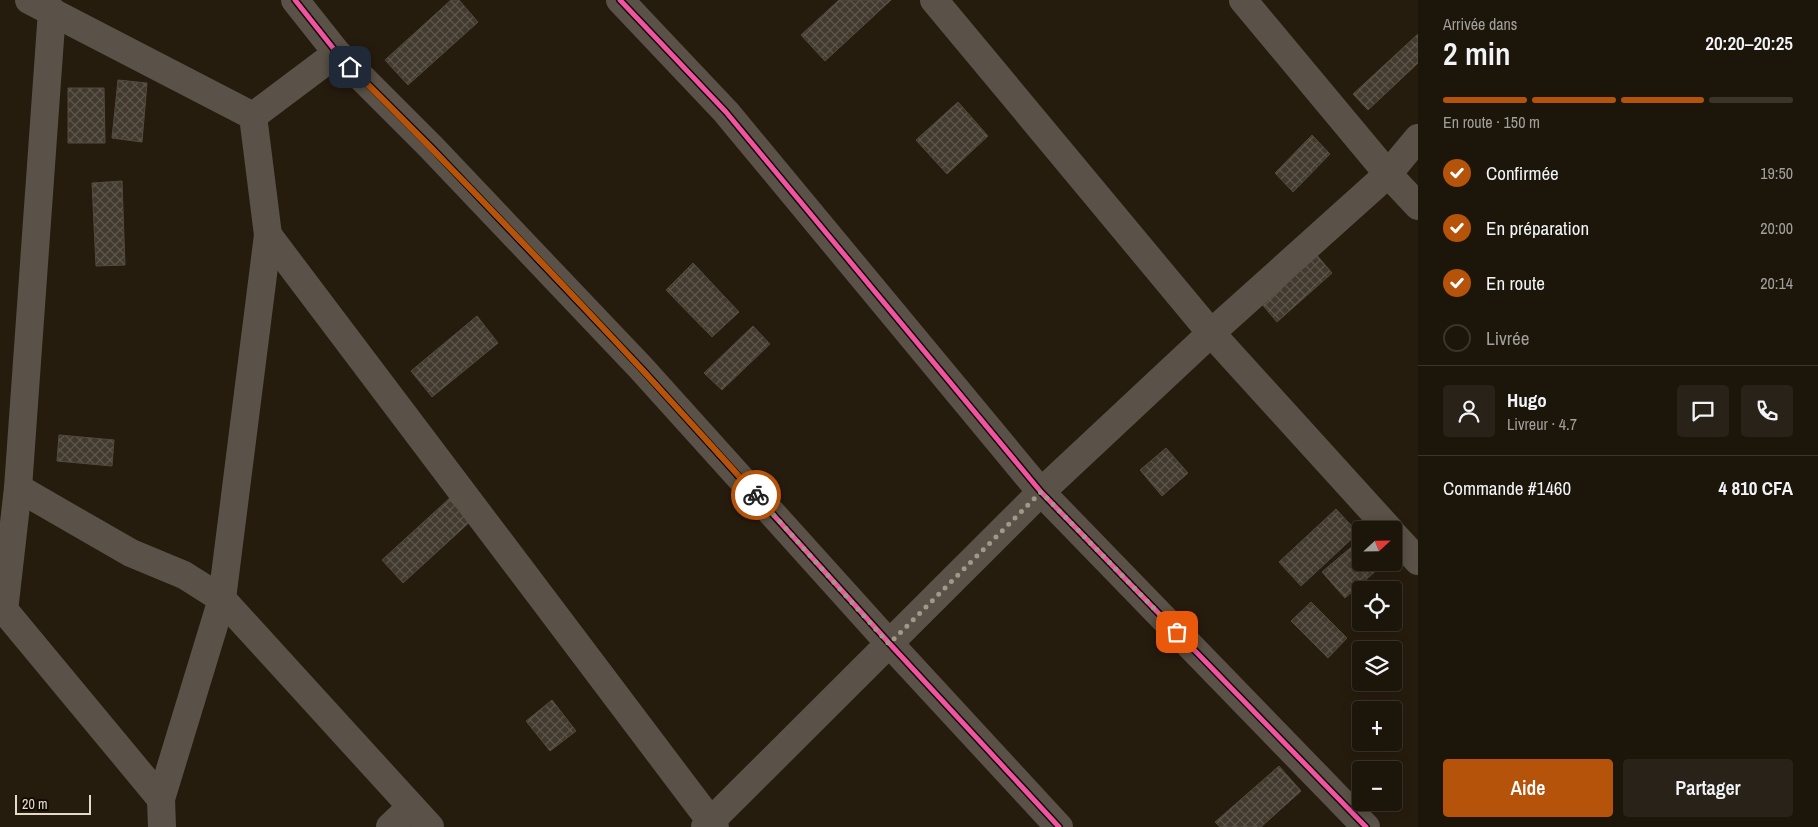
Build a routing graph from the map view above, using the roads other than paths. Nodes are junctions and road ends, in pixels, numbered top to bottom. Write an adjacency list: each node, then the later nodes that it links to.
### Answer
1 (295, 0): 6 (street)
2 (620, 0): 14 (street)
3 (934, 0): 12 (street)
4 (1243, 0): 9 (street)
5 (41, 6): 7 (street); 13 (street)
6 (337, 54): 7 (street); 20 (street)
7 (254, 116): 11 (street)
8 (1418, 138): 9 (street)
9 (1388, 174): 10 (street); 12 (street)
10 (1418, 206)
11 (268, 235): 18 (street); 23 (street)
12 (1211, 333): 14 (street); 15 (street)
13 (18, 488): 18 (street); 19 (street)
14 (1041, 492): 20 (street); 28 (street)
15 (1382, 521)
16 (1402, 544): 17 (street)
17 (1418, 562)
18 (222, 599): 21 (street); 22 (street)
19 (2, 608): 21 (street)
20 (889, 644): 23 (street); 27 (street)
21 (161, 799): 24 (street)
22 (411, 807): 25 (street); 26 (street)
23 (710, 825)
24 (162, 827)
25 (390, 827)
26 (430, 827)
27 (1060, 827)
28 (1366, 827)

